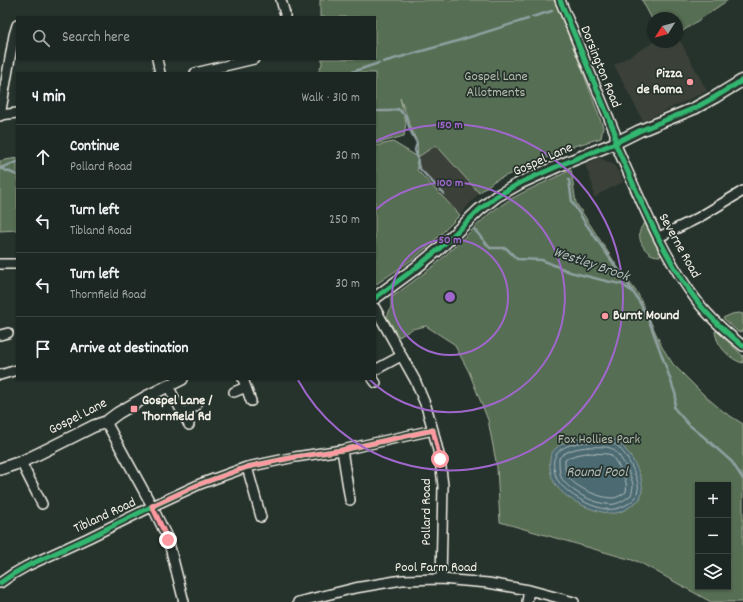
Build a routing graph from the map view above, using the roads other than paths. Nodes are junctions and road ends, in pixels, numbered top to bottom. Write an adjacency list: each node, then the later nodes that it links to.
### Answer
1 (281, 0): 3 (street)
2 (560, 0): 12 (street, Dorsington Road)
3 (284, 16)
4 (16, 28): 11 (street)
5 (157, 60): 7 (street)
6 (250, 60): 8 (street)
7 (160, 72)
8 (199, 72)
9 (743, 80): 12 (street, Gospel Lane)
10 (16, 113): 11 (street)
11 (0, 116)
12 (615, 144): 14 (street, Severne Road); 17 (street, Gospel Lane)
13 (743, 191): 14 (street)
14 (659, 238): 19 (street, Severne Road)
15 (0, 264): 16 (street)
16 (16, 264)
17 (376, 297)
18 (376, 310): 20 (street, Pollard Road)
19 (741, 342)
20 (401, 356): 21 (street); 33 (street, Pollard Road)
21 (376, 369)
22 (16, 370): 23 (street)
23 (0, 375)
24 (180, 380): 26 (street, Gospel Lane)
25 (244, 383): 27 (street); 28 (street)
26 (168, 386): 30 (street); 31 (street, Gospel Lane)
27 (234, 392)
28 (251, 401)
29 (196, 406): 30 (street)
30 (183, 413): 32 (street)
31 (106, 422): 35 (street, Gospel Lane); 40 (street)
32 (189, 425)
33 (433, 430): 34 (street, Tibland Road); 42 (street, Pollard Road)
34 (342, 450): 36 (street, Tibland Road); 38 (street)
35 (21, 462): 37 (street, Gospel Lane); 39 (street)
36 (247, 467): 40 (street, Tibland Road); 41 (street)
37 (0, 469)
38 (350, 500)
39 (42, 504)
40 (152, 506): 43 (street, Tibland Road); 45 (street)
41 (261, 517)
42 (441, 579): 44 (street, Pool Farm Road); 46 (street, Pool Farm Road)
43 (0, 583)
44 (529, 590): 47 (street); 48 (street, Pool Farm Road)
45 (184, 602)
46 (298, 602)
47 (527, 602)
48 (574, 602)

